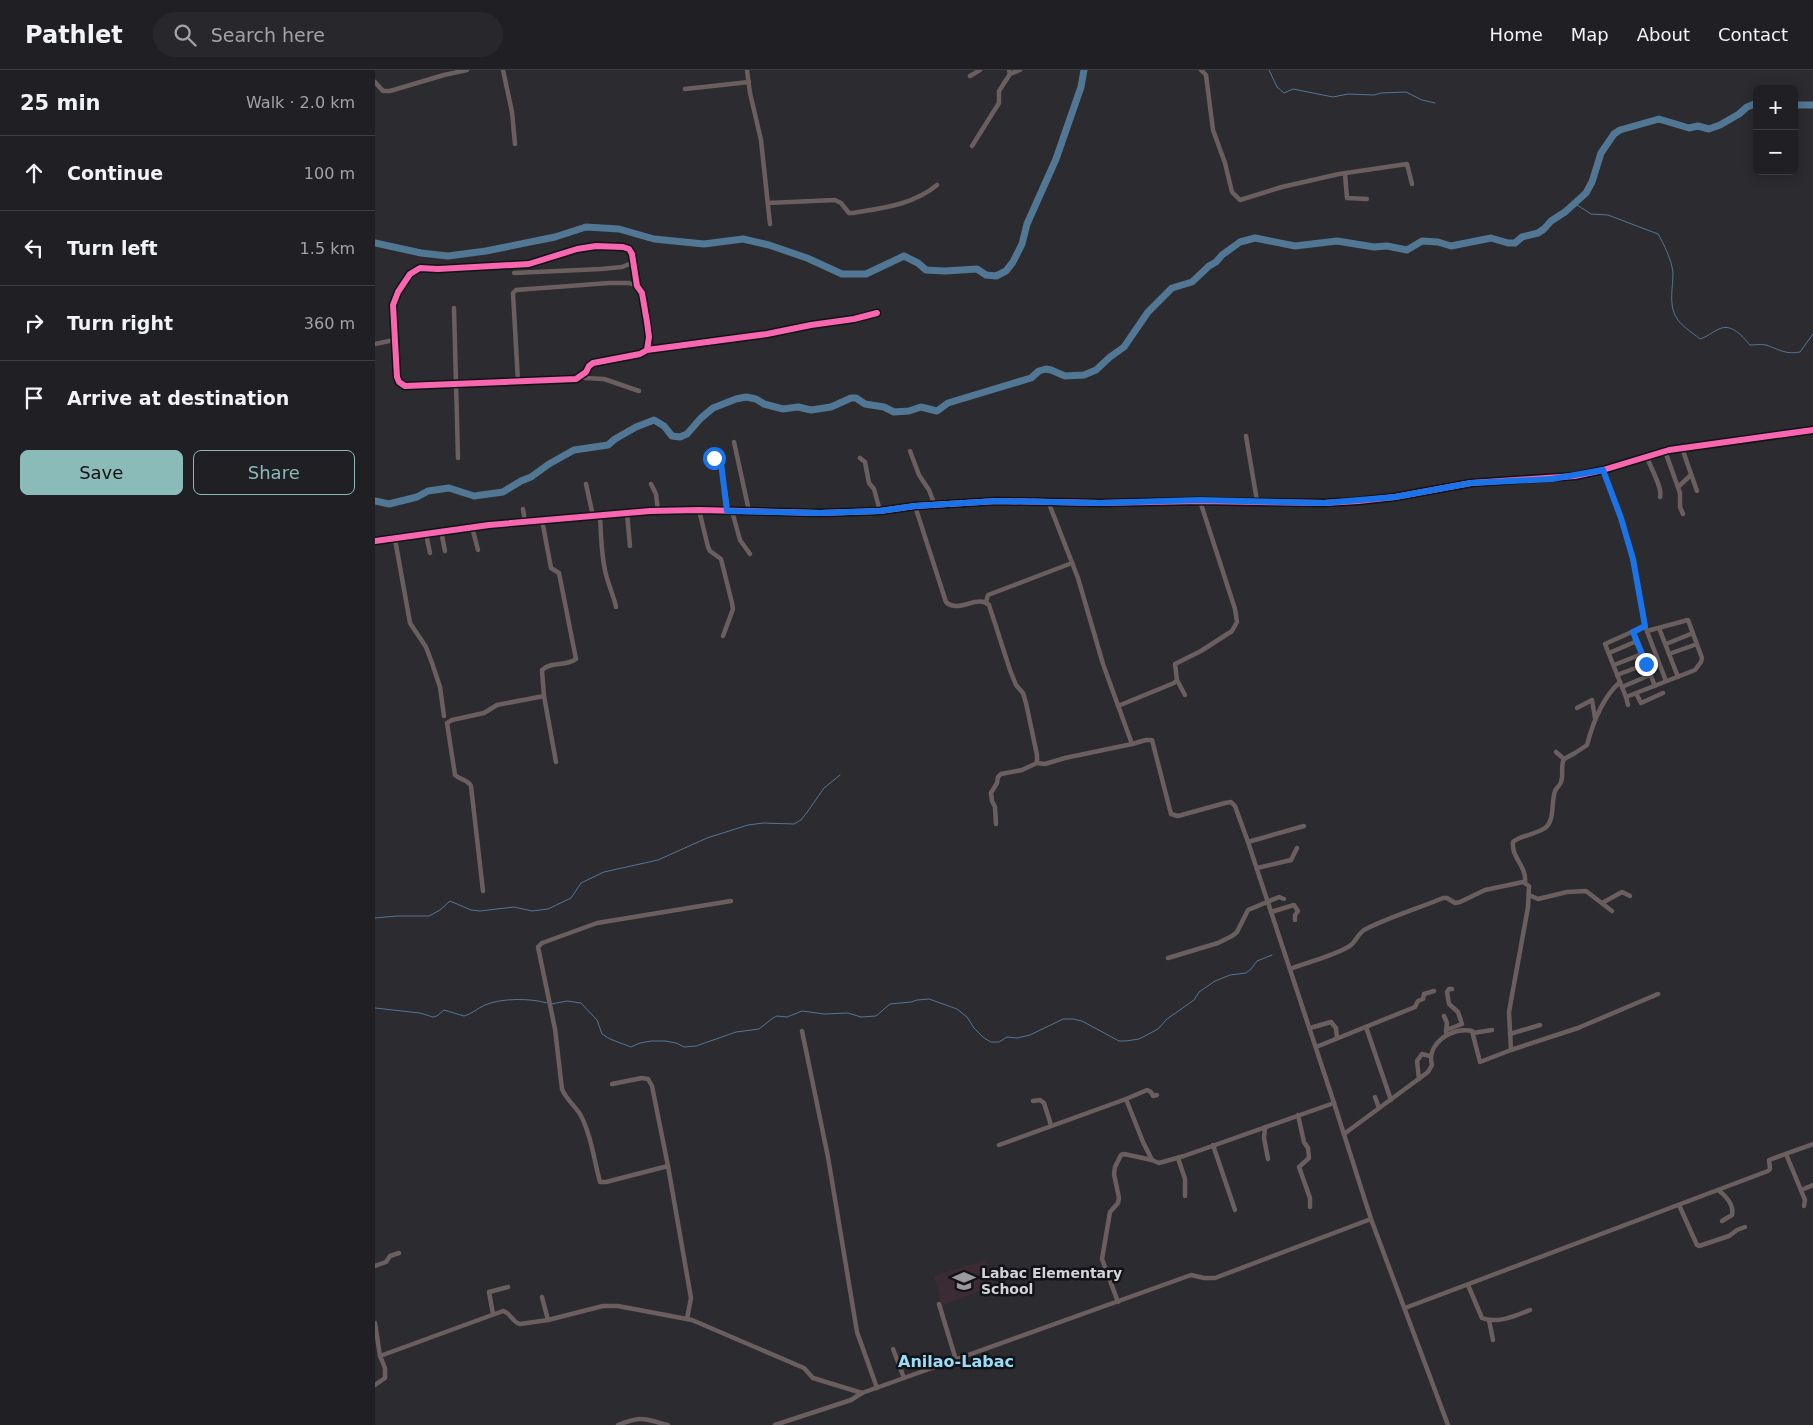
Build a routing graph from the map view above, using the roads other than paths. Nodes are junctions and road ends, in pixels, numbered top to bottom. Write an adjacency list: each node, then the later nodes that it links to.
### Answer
1 (467, 70): 9 (street)
2 (503, 70): 12 (street)
3 (747, 70): 10 (street)
4 (980, 70): 8 (street)
5 (1020, 70): 7 (street)
6 (1201, 70): 14 (street)
7 (1010, 72): 13 (street)
8 (970, 76)
9 (375, 82)
10 (749, 82): 11 (street); 18 (street)
11 (685, 89)
12 (515, 144)
13 (972, 146)
14 (1345, 174): 15 (street); 17 (street)
15 (1412, 184)
16 (937, 185): 18 (street)
17 (1367, 199)
18 (769, 203): 19 (street)
19 (770, 224)
20 (634, 262): 21 (street); 22 (street); 25 (street)
21 (514, 273)
22 (637, 286): 27 (street); 29 (street)
23 (453, 308): 30 (street)
24 (877, 313): 27 (street)
25 (395, 340): 26 (street); 30 (street)
26 (375, 344)
27 (647, 350): 28 (street)
28 (586, 372): 29 (street); 31 (street)
29 (518, 382): 30 (street)
30 (454, 385): 39 (street)
31 (639, 391)
32 (1813, 430): 35 (street)
33 (1246, 436): 50 (street)
34 (734, 442): 58 (street)
35 (1682, 448): 37 (street); 43 (street)
36 (910, 451): 53 (street)
37 (1665, 451): 38 (street); 46 (street)
38 (1647, 457): 42 (street); 48 (street)
39 (457, 458)
40 (860, 458): 59 (street)
41 (711, 461): 57 (street)
42 (1603, 470): 50 (street); 80 (street)
43 (1691, 475): 46 (street); 47 (street)
44 (586, 484): 63 (street)
45 (651, 484): 55 (street)
46 (1678, 487): 61 (street)
47 (1697, 491)
48 (1660, 497)
49 (1200, 500): 50 (street); 51 (street); 95 (street)
50 (1257, 501)
51 (1048, 502): 53 (street); 76 (street)
52 (915, 506): 53 (street); 59 (street); 77 (street)
53 (935, 506)
54 (523, 509): 65 (street)
55 (658, 510): 56 (street); 60 (street)
56 (699, 510): 57 (street); 83 (street)
57 (730, 511): 58 (street); 75 (street)
58 (749, 511): 59 (street)
59 (880, 511)
60 (627, 513): 62 (street); 71 (street)
61 (1683, 514)
62 (600, 515): 63 (street); 78 (street)
63 (593, 516): 64 (street)
64 (542, 520): 65 (street); 103 (street)
65 (525, 522): 66 (street)
66 (472, 527): 67 (street); 72 (street)
67 (441, 531): 68 (street); 73 (street)
68 (426, 534): 69 (street); 74 (street)
69 (395, 539): 70 (street); 108 (street)
70 (375, 541)
71 (630, 546)
72 (478, 550)
73 (445, 551)
74 (430, 553)
75 (750, 554)
76 (1072, 563): 77 (street); 106 (street)
77 (986, 602): 114 (street)
78 (615, 607)
79 (1659, 628): 80 (street); 82 (street); 85 (street)
80 (1646, 629): 81 (street); 96 (street)
81 (1633, 632): 84 (street); 87 (street)
82 (1693, 633): 85 (street); 86 (street)
83 (723, 636)
84 (1637, 641): 87 (street); 88 (street)
85 (1666, 644): 89 (street)
86 (1697, 644): 89 (street); 94 (street)
87 (1609, 653): 91 (street)
88 (1642, 654): 90 (street); 91 (street)
89 (1669, 654): 94 (street)
90 (1646, 664): 92 (street); 93 (street)
91 (1613, 665): 92 (street)
92 (1617, 675): 97 (street)
93 (1650, 675): 98 (street); 99 (street)
94 (1678, 677): 96 (street)
95 (1177, 680): 102 (street); 106 (street)
96 (1666, 681): 98 (street)
97 (1620, 682): 99 (street); 109 (street)
98 (1655, 686): 100 (street)
99 (1623, 688): 104 (street)
100 (1636, 693): 101 (street); 104 (street)
101 (1663, 693)
102 (1185, 695)
103 (544, 696): 113 (street); 121 (street)
104 (1626, 697): 105 (street)
105 (1628, 705)
106 (1118, 706): 110 (street)
107 (1577, 708): 109 (street)
108 (443, 716)
109 (1595, 720): 112 (street)
110 (1132, 744): 114 (street); 117 (street)
111 (1556, 752): 112 (street)
112 (1563, 759): 120 (street)
113 (556, 762)
114 (1037, 763): 115 (street)
115 (996, 824)
116 (1304, 826): 117 (street)
117 (1249, 842): 119 (street)
118 (1297, 848): 119 (street)
119 (1257, 868): 126 (street)
120 (1525, 882): 122 (street); 132 (street)
121 (483, 891)
122 (1529, 895): 127 (street); 144 (street)
123 (1631, 896): 127 (street)
124 (1284, 899): 126 (street)
125 (731, 901): 169 (street)
126 (1269, 901): 128 (street); 131 (street)
127 (1602, 902): 129 (street)
128 (1273, 911): 130 (street); 132 (street)
129 (1613, 911)
130 (1295, 920)
131 (1168, 958)
132 (1291, 968): 139 (street)
133 (1452, 989): 142 (street)
134 (1434, 991): 138 (street)
135 (1659, 994): 147 (street)
136 (1445, 1016): 142 (street)
137 (1539, 1025): 144 (street)
138 (1366, 1027): 145 (street); 154 (street)
139 (1310, 1028): 145 (street); 146 (street)
140 (1492, 1030): 143 (street)
141 (802, 1032): 201 (street)
142 (1446, 1033): 143 (street); 148 (street)
143 (1473, 1033): 147 (street)
144 (1509, 1034): 147 (street)
145 (1337, 1038): 146 (street)
146 (1316, 1046): 156 (street)
147 (1511, 1050)
148 (1430, 1056): 149 (street); 149 (street)
149 (1419, 1078): 154 (street)
150 (613, 1084): 169 (street)
151 (1157, 1095): 153 (street)
152 (1375, 1097): 157 (street)
153 (1126, 1098): 159 (street); 168 (street)
154 (1391, 1100): 157 (street)
155 (1033, 1101): 159 (street)
156 (1334, 1103): 158 (street); 161 (street)
157 (1379, 1108): 161 (street)
158 (1298, 1115): 160 (street); 176 (street)
159 (1051, 1125): 162 (street)
160 (1265, 1126): 163 (street); 167 (street)
161 (1344, 1134): 178 (street)
162 (999, 1144)
163 (1213, 1144): 166 (street); 177 (street)
164 (1813, 1144): 165 (street)
165 (1785, 1154): 171 (street); 172 (street)
166 (1179, 1158): 168 (street); 173 (street)
167 (1268, 1159)
168 (1152, 1160): 186 (street)
169 (668, 1166): 191 (street)
170 (1813, 1185): 172 (street)
171 (1718, 1190): 174 (street); 179 (street)
172 (1801, 1190): 175 (street)
173 (1185, 1196)
174 (1679, 1205): 180 (street); 183 (street)
175 (1805, 1206)
176 (1311, 1207)
177 (1235, 1210)
178 (1371, 1219): 186 (street); 188 (street)
179 (1722, 1221)
180 (1745, 1227)
181 (399, 1253): 182 (street)
182 (375, 1266)
183 (1468, 1285): 188 (street); 193 (street)
184 (508, 1287): 190 (street)
185 (542, 1297): 192 (street)
186 (1118, 1302): 198 (street)
187 (939, 1304): 198 (street)
188 (1405, 1308): 206 (street)
189 (1530, 1310): 193 (street)
190 (493, 1314): 192 (street); 197 (street)
191 (687, 1319): 192 (street); 202 (street)
192 (548, 1320)
193 (1489, 1320): 195 (street)
194 (375, 1323): 197 (street)
195 (1493, 1340)
196 (893, 1349): 199 (street)
197 (380, 1356): 200 (street)
198 (956, 1360): 199 (street)
199 (904, 1378): 201 (street)
200 (375, 1385)
201 (877, 1388): 202 (street)
202 (863, 1394): 205 (street)
203 (618, 1425): 204 (street)
204 (667, 1425)
205 (775, 1425)
206 (1448, 1425)

